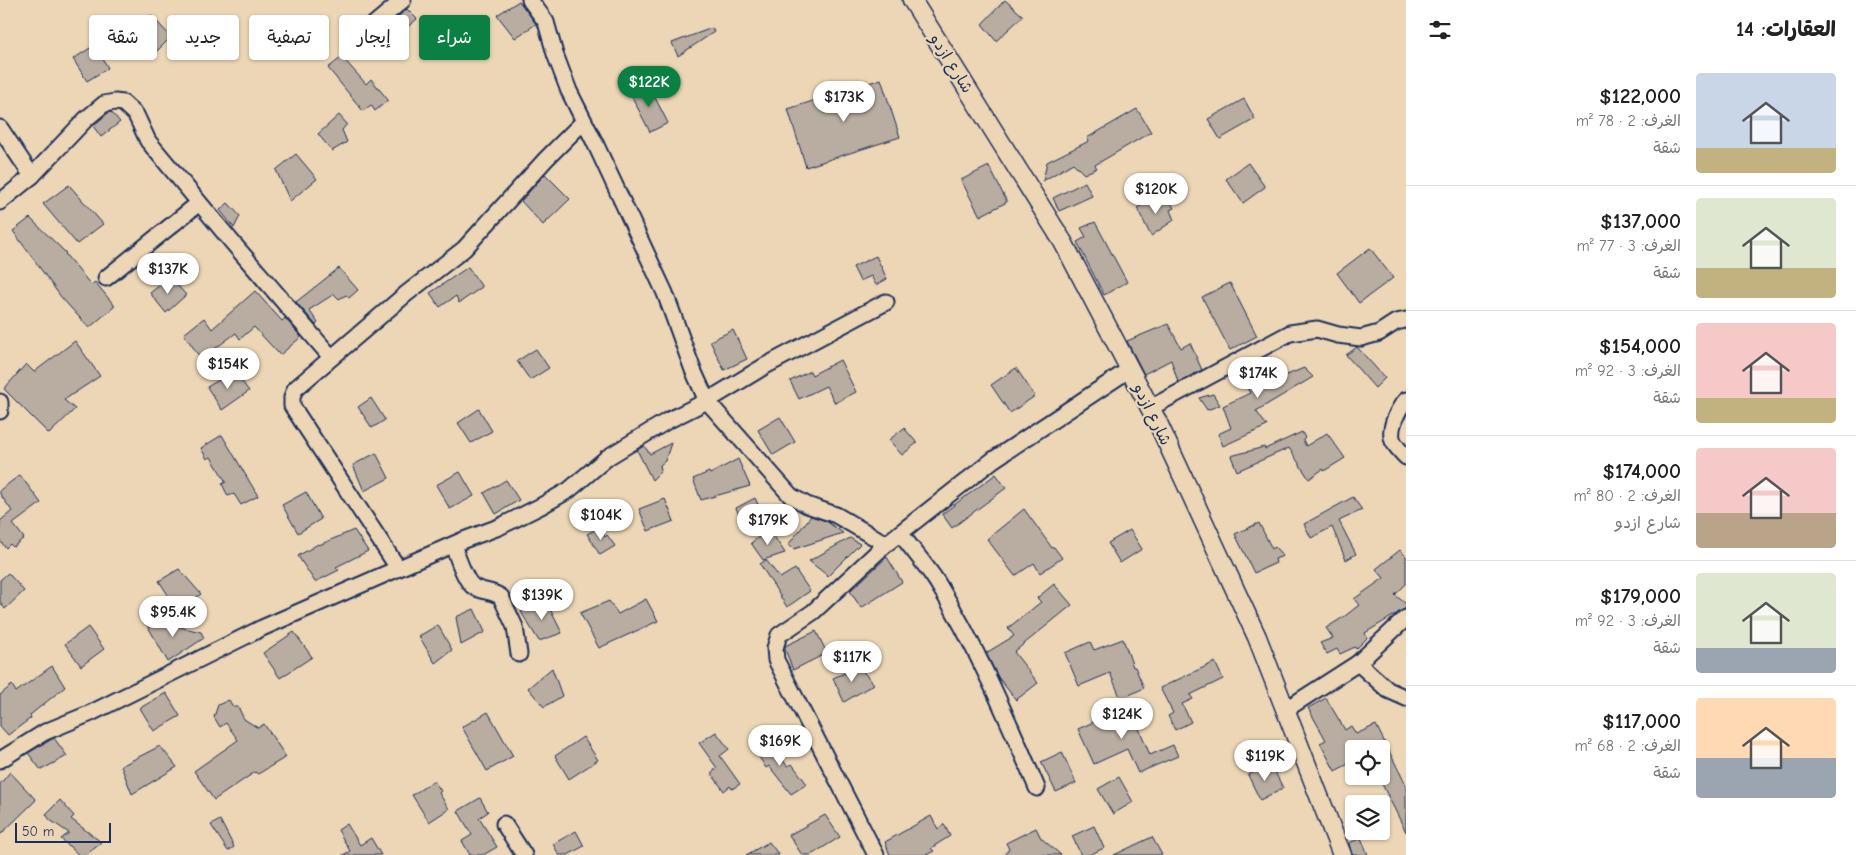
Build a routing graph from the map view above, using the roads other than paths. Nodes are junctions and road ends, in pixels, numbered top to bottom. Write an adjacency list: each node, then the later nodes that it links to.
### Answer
1 (403, 0): 4 (street)
2 (530, 0): 5 (street)
3 (912, 0): 14 (street, شارع ازدو)
4 (385, 15)
5 (583, 122): 13 (street); 16 (street)
6 (0, 128): 7 (street)
7 (32, 176): 8 (street); 9 (street)
8 (0, 202)
9 (199, 203): 10 (street); 13 (street)
10 (106, 278)
11 (886, 302): 16 (street)
12 (1406, 320): 18 (street)
13 (331, 357): 24 (street)
14 (1130, 369): 18 (street, شارع ازدو); 21 (street)
15 (1406, 400): 20 (street)
16 (707, 401): 22 (street); 23 (street)
17 (0, 402): 19 (street)
18 (1150, 408): 29 (street, شارع ازدو)
19 (0, 411)
20 (1406, 457)
21 (900, 534): 22 (street); 31 (street)
22 (886, 544): 34 (street)
23 (453, 545): 24 (street); 26 (street)
24 (398, 568): 30 (street)
25 (1406, 618): 27 (street)
26 (519, 654)
27 (1358, 663): 28 (street); 29 (street)
28 (1406, 698)
29 (1285, 710): 35 (street, شارع ازدو)
30 (0, 760)
31 (1037, 788)
32 (504, 824): 33 (street)
33 (524, 855)
34 (876, 855)
35 (1342, 855)

